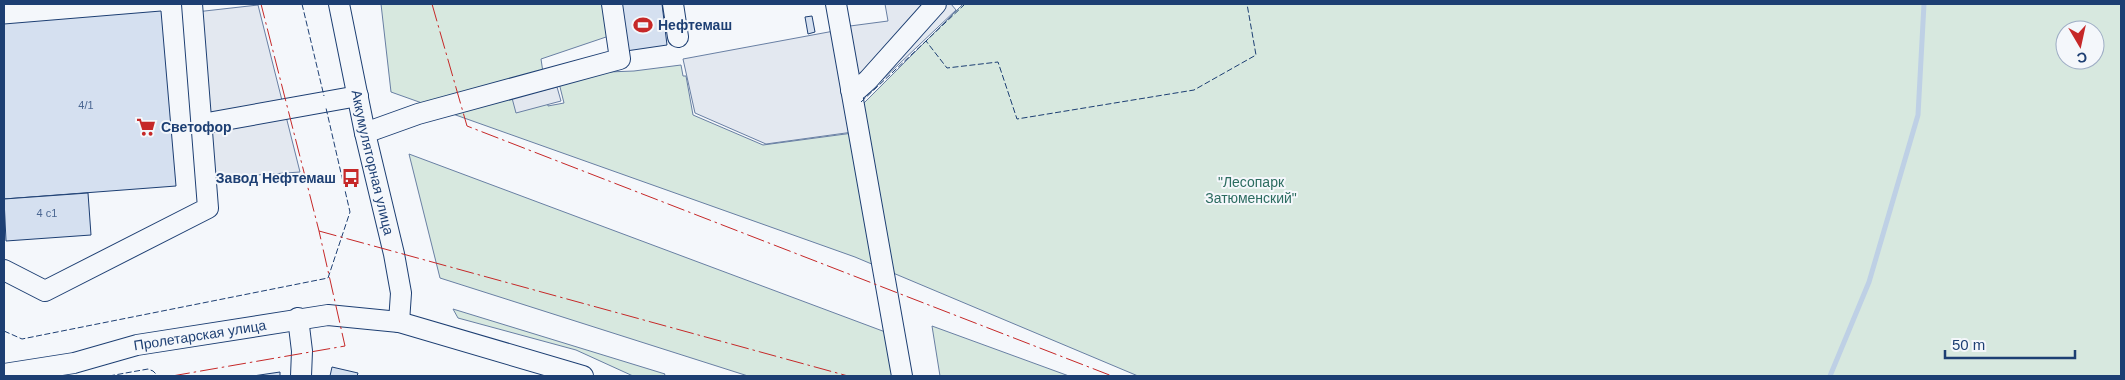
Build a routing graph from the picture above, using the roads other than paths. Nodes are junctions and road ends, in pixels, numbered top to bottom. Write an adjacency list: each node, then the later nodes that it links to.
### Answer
1 (192, 4): 10 (street)
2 (339, 4): 9 (street, Аккумуляторная улица)
3 (612, 4): 11 (street)
4 (672, 4): 7 (street)
5 (836, 4): 8 (street)
6 (936, 4): 8 (street)
7 (678, 37)
8 (851, 90): 18 (street)
9 (358, 96): 10 (street); 11 (street, Аккумуляторная улица)
10 (202, 124): 12 (street)
11 (365, 133): 14 (street, Аккумуляторная улица)
12 (4, 270)
13 (298, 318): 14 (street, Пролетарская улица); 15 (street, Пролетарская улица); 17 (street)
14 (399, 322): 16 (street, Пролетарская улица)
15 (4, 374)
16 (573, 375)
17 (300, 376)
18 (902, 376)

